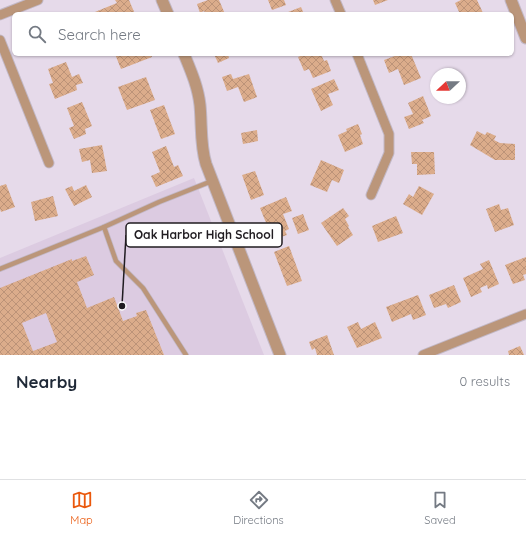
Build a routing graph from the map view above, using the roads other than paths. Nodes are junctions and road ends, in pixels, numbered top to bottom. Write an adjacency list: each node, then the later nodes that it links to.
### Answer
1 (38, 0): 7 (street)
2 (162, 0): 5 (street)
3 (335, 0): 6 (street)
4 (511, 0): 8 (street)
5 (167, 12)
6 (340, 12)
7 (0, 15)
8 (526, 38)
9 (0, 40): 12 (street)
10 (185, 56): 13 (street)
11 (358, 56): 14 (street)
12 (50, 163)
13 (212, 181): 15 (lane); 19 (street)
14 (371, 195)
15 (104, 227): 16 (lane); 18 (lane)
16 (0, 269)
17 (526, 314): 20 (street)
18 (186, 355)
19 (280, 355)
20 (424, 355)

